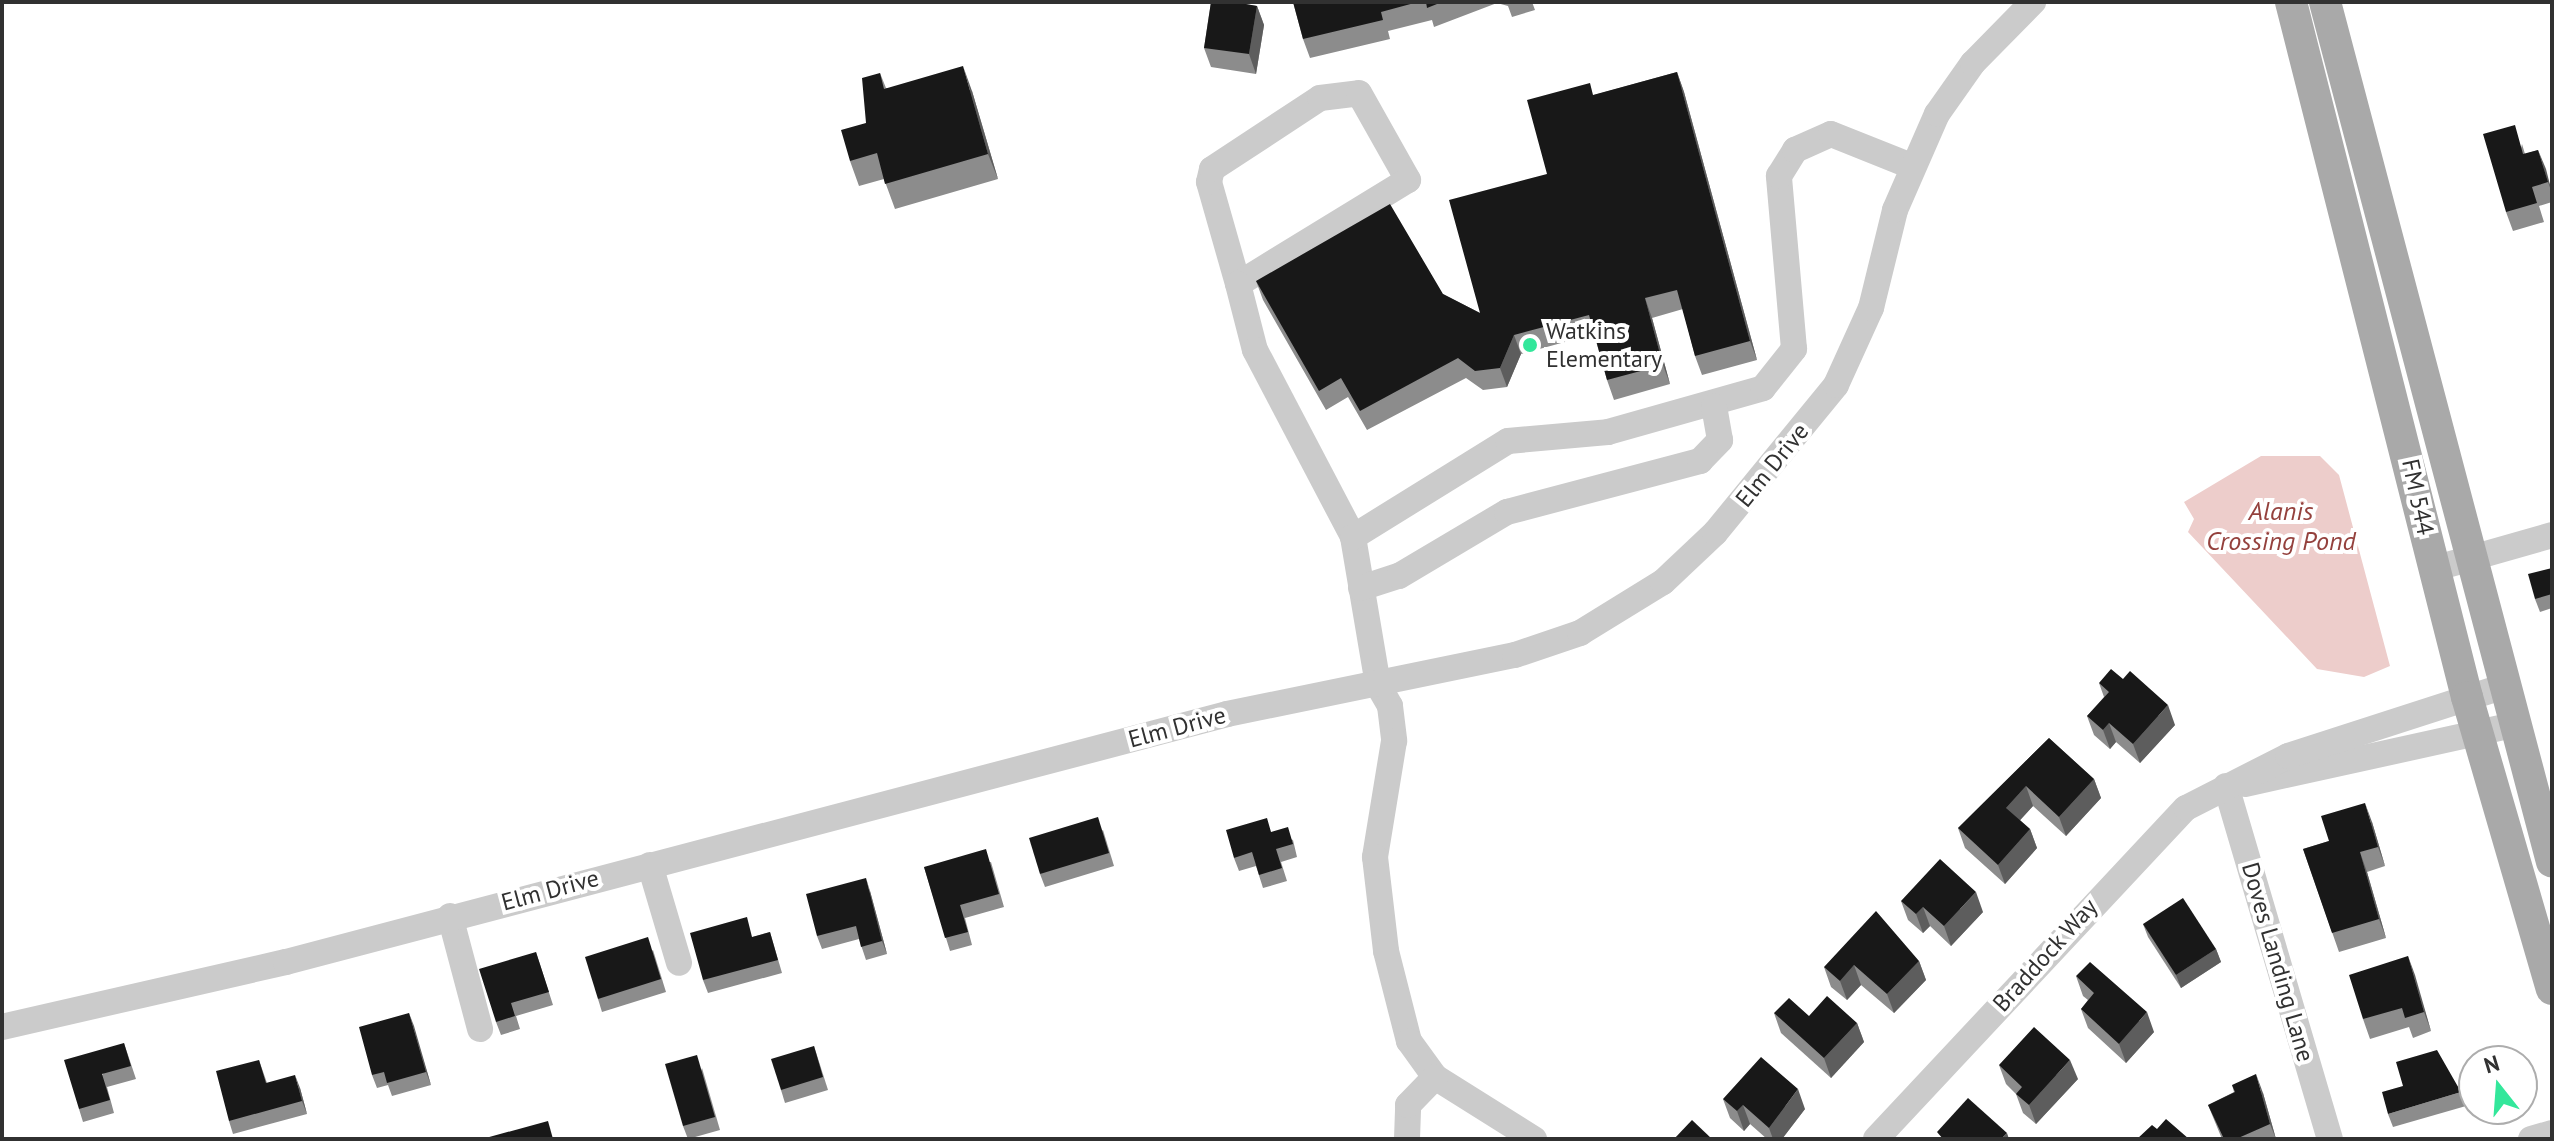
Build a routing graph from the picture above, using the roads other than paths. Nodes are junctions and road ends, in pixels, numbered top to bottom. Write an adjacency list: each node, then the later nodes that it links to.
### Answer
1 (2033, 2): 4 (street, Elm Drive)
2 (2291, 2): 10 (main road, FM 544)
3 (2325, 2): 9 (main road, FM 544)
4 (1911, 166): 6 (street); 12 (street, Elm Drive)
5 (1238, 284): 5 (street); 8 (street)
6 (1714, 407): 8 (street); 11 (street)
7 (2552, 535): 9 (street)
8 (1353, 537): 11 (street)
9 (2471, 558): 10 (street); 13 (main road, FM 544)
10 (2433, 569): 14 (main road, FM 544)
11 (1361, 588): 12 (street)
12 (1378, 685): 19 (street, Elm Drive); 25 (street)
13 (2502, 687): 14 (street, Braddock Way); 15 (main road, FM 544)
14 (2467, 697): 16 (main road, FM 544); 17 (street, Braddock Way)
15 (2513, 725): 16 (street, Braddock Way); 18 (main road, FM 544)
16 (2478, 735): 17 (street, Braddock Way); 22 (main road, FM 544)
17 (2226, 786): 29 (street, Braddock Way); 30 (street, Doves Landing Lane)
18 (2552, 862)
19 (650, 865): 20 (street, Elm Drive); 21 (street)
20 (450, 916): 23 (street, Elm Drive); 24 (street)
21 (679, 963)
22 (2552, 989)
23 (2, 1027)
24 (480, 1029)
25 (1435, 1077): 27 (street); 28 (street)
26 (2552, 1133): 31 (street)
27 (1407, 1139)
28 (1534, 1139)
29 (1876, 1139)
30 (2330, 1139)
31 (2531, 1139)

